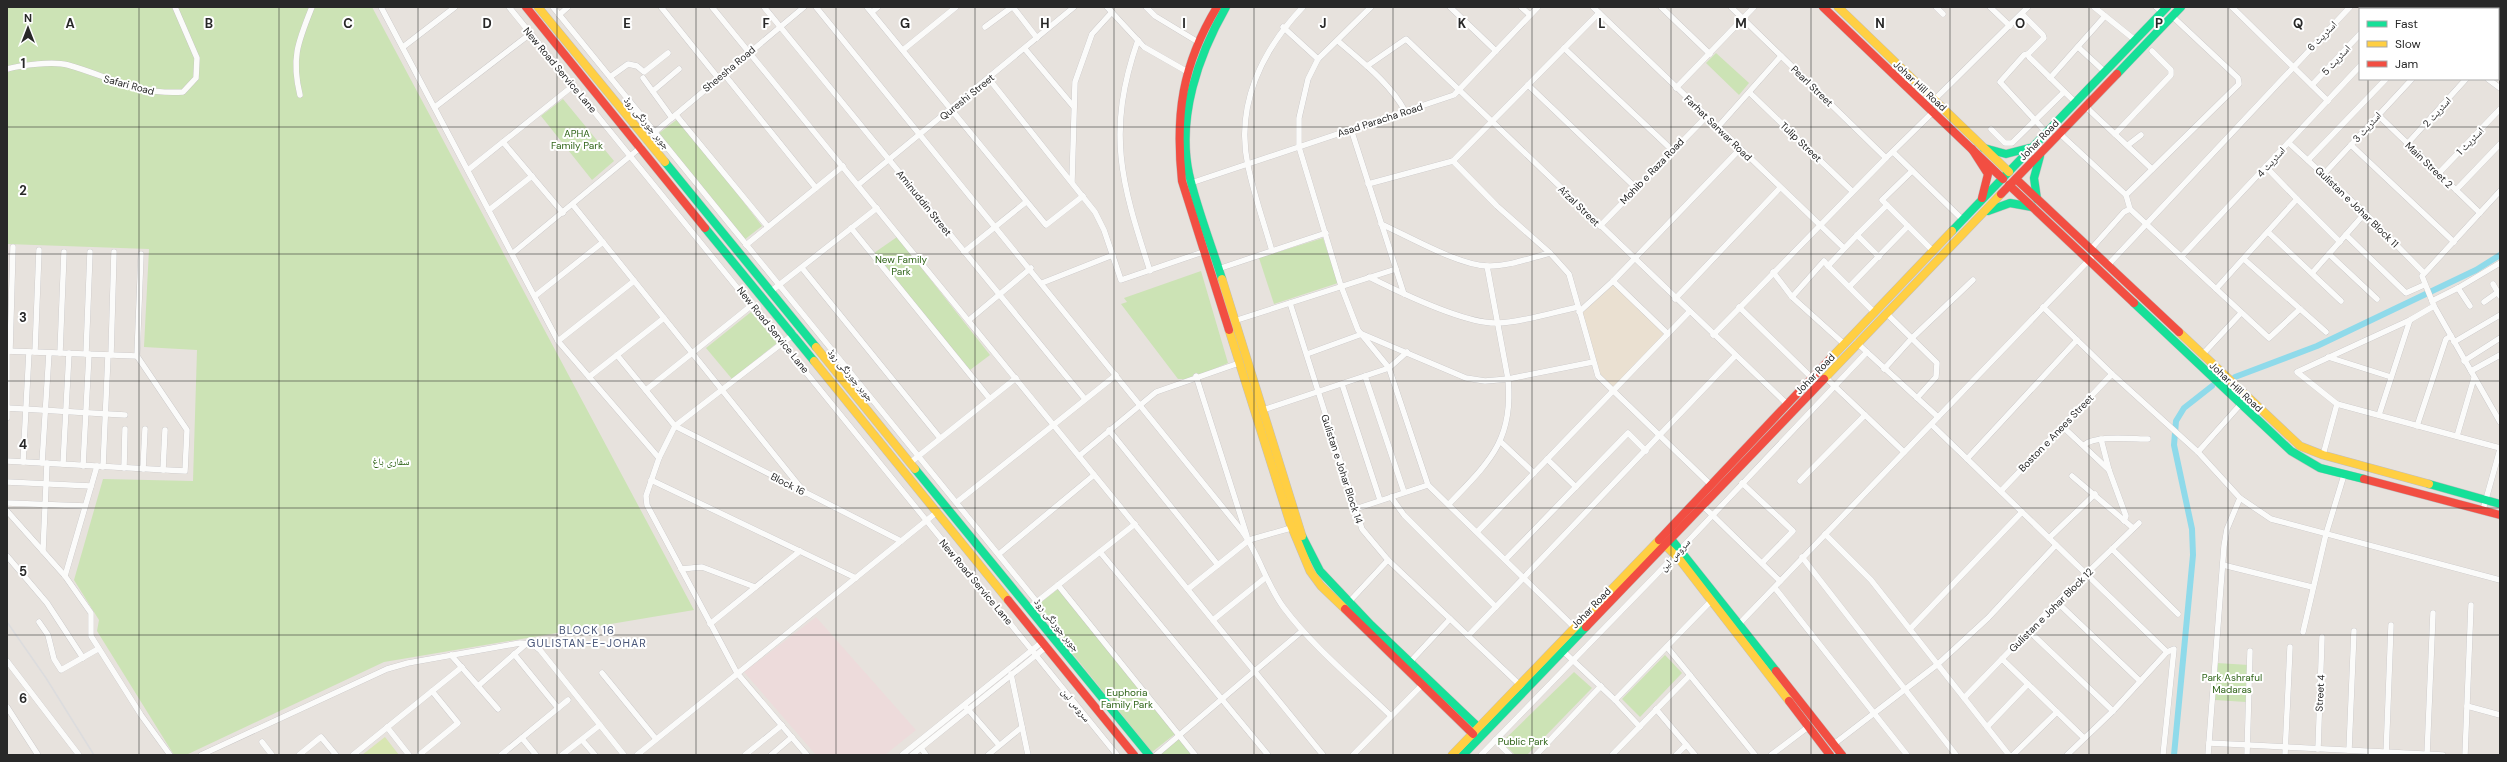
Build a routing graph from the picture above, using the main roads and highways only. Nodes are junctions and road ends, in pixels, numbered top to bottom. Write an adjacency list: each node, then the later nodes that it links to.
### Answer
1 (526, 7): 10 (main road, جوہر چورنگی روڈ)
2 (538, 7): 9 (main road, جوہر چورنگی روڈ)
3 (1217, 7): 27 (main road)
4 (1226, 7): 27 (main road)
5 (1823, 7): 14 (main road, Johar Hill Road)
6 (1838, 7): 13 (main road, Johar Hill Road)
7 (2181, 7): 18 (main road, Johar Road)
8 (2162, 9): 15 (main road, Johar Road)
9 (557, 30): 10 (main road); 11 (main road, جوہر چورنگی روڈ)
10 (550, 36): 12 (main road, جوہر چورنگی روڈ)
11 (568, 43): 12 (main road); 33 (main road, جوہر چورنگی روڈ)
12 (561, 50): 34 (main road, جوہر چورنگی روڈ)
13 (1968, 133): 14 (main road); 16 (main road, Johar Hill Road)
14 (1963, 140): 17 (main road, Johar Hill Road)
15 (2034, 146): 16 (main road); 19 (main road, Johar Road)
16 (1984, 148): 19 (main road, Johar Hill Road)
17 (1972, 149): 20 (main road, Johar Hill Road); 24 (main road)
18 (2041, 153): 21 (main road, Johar Road); 23 (main road)
19 (2009, 172): 20 (main road, Johar Road)
20 (2003, 179): 24 (main road, Johar Road)
21 (2016, 179): 22 (main road, Johar Road); 23 (main road)
22 (2009, 185): 25 (main road, Johar Hill Road); 26 (main road, Johar Road)
23 (2037, 199): 31 (main road)
24 (1980, 203): 28 (main road, Johar Road)
25 (2032, 207): 26 (main road); 32 (main road, Johar Hill Road)
26 (1983, 213): 29 (main road, Johar Road)
27 (1222, 296): 30 (main road); 30 (main road)
28 (1871, 315): 29 (main road); 40 (main road, Johar Road)
29 (1875, 325): 36 (main road, Johar Road)
30 (1263, 425): 41 (main road); 41 (main road)
31 (2500, 504)
32 (2500, 515)
33 (963, 526): 34 (main road); 35 (main road, جوہر چورنگی روڈ)
34 (954, 533): 37 (main road, جوہر چورنگی روڈ)
35 (971, 537): 37 (main road); 43 (main road, جوہر چورنگی روڈ)
36 (1671, 539): 38 (main road, Johar Road); 39 (main road)
37 (963, 544): 42 (main road, جوہر چورنگی روڈ)
38 (1665, 545): 39 (main road); 40 (main road, Johar Road)
39 (1678, 552): 46 (main road); 47 (main road)
40 (1523, 688): 41 (main road, Johar Road); 45 (main road, Johar Road)
41 (1476, 731): 44 (main road, Johar Road)
42 (1134, 755)
43 (1149, 755)
44 (1452, 755)
45 (1463, 755)
46 (1830, 755)
47 (1842, 755)

